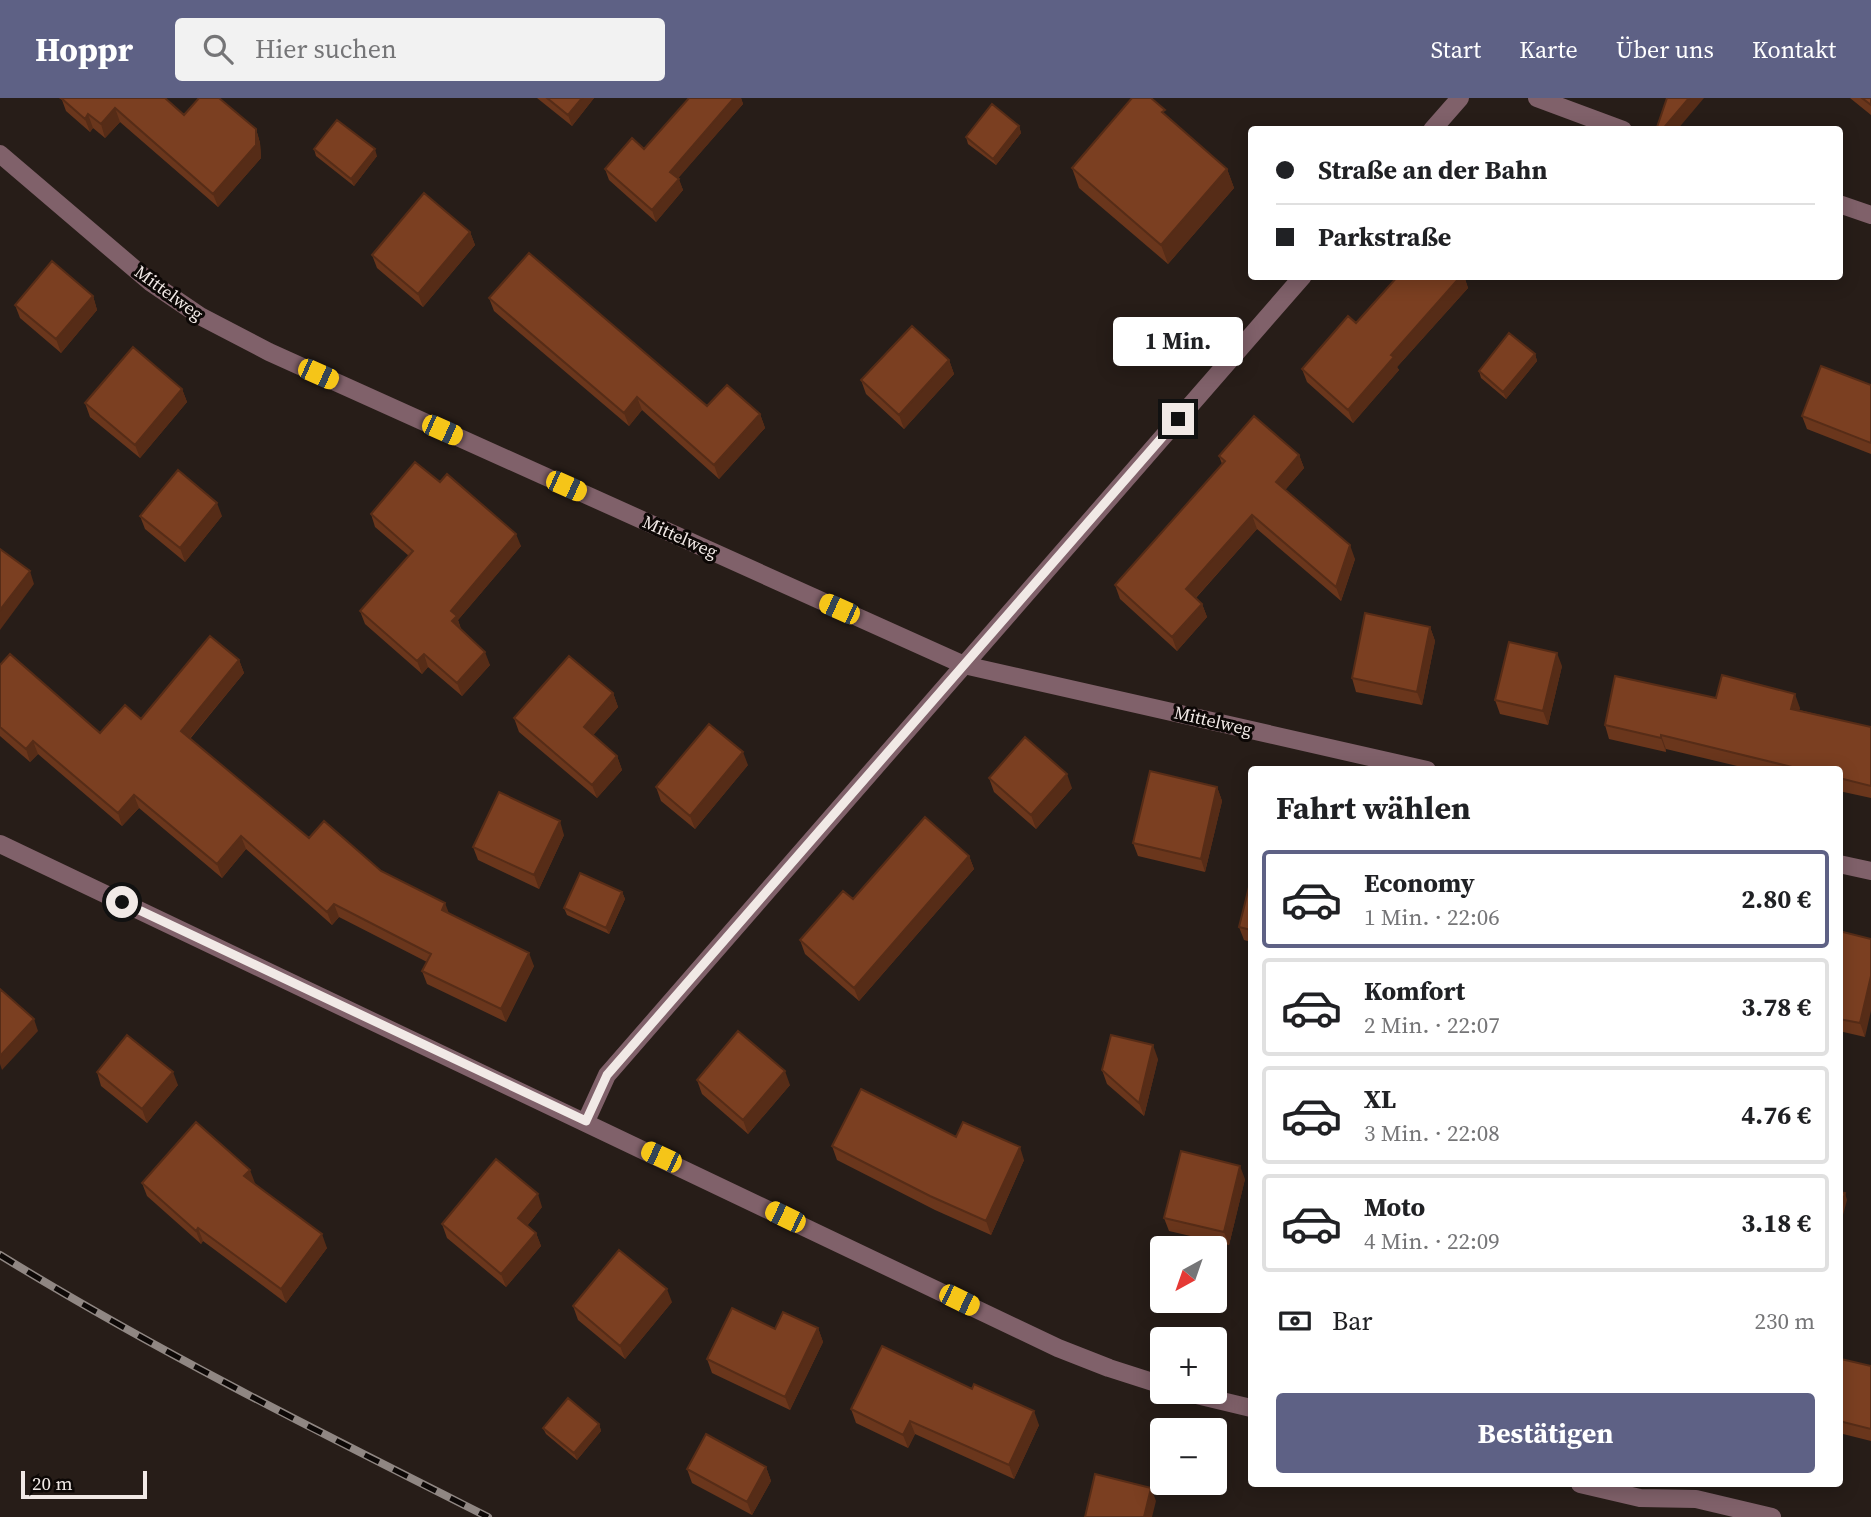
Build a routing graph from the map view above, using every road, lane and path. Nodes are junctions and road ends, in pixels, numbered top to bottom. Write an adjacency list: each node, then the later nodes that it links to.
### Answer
1 (1460, 98): 3 (street)
2 (1537, 98): 4 (street)
3 (1436, 126)
4 (1612, 126)
5 (0, 153): 9 (street, Mittelweg)
6 (1843, 205): 7 (street)
7 (1871, 215)
8 (1300, 280): 9 (street)
9 (964, 665): 10 (street, Mittelweg); 14 (street)
10 (1409, 766)
11 (0, 844): 14 (street)
12 (1843, 865): 13 (street)
13 (1871, 871)
14 (586, 1121): 15 (street)
15 (1150, 1381)
16 (1227, 1402): 17 (street)
17 (1248, 1407)
18 (1593, 1487): 19 (street)
19 (1772, 1517)

